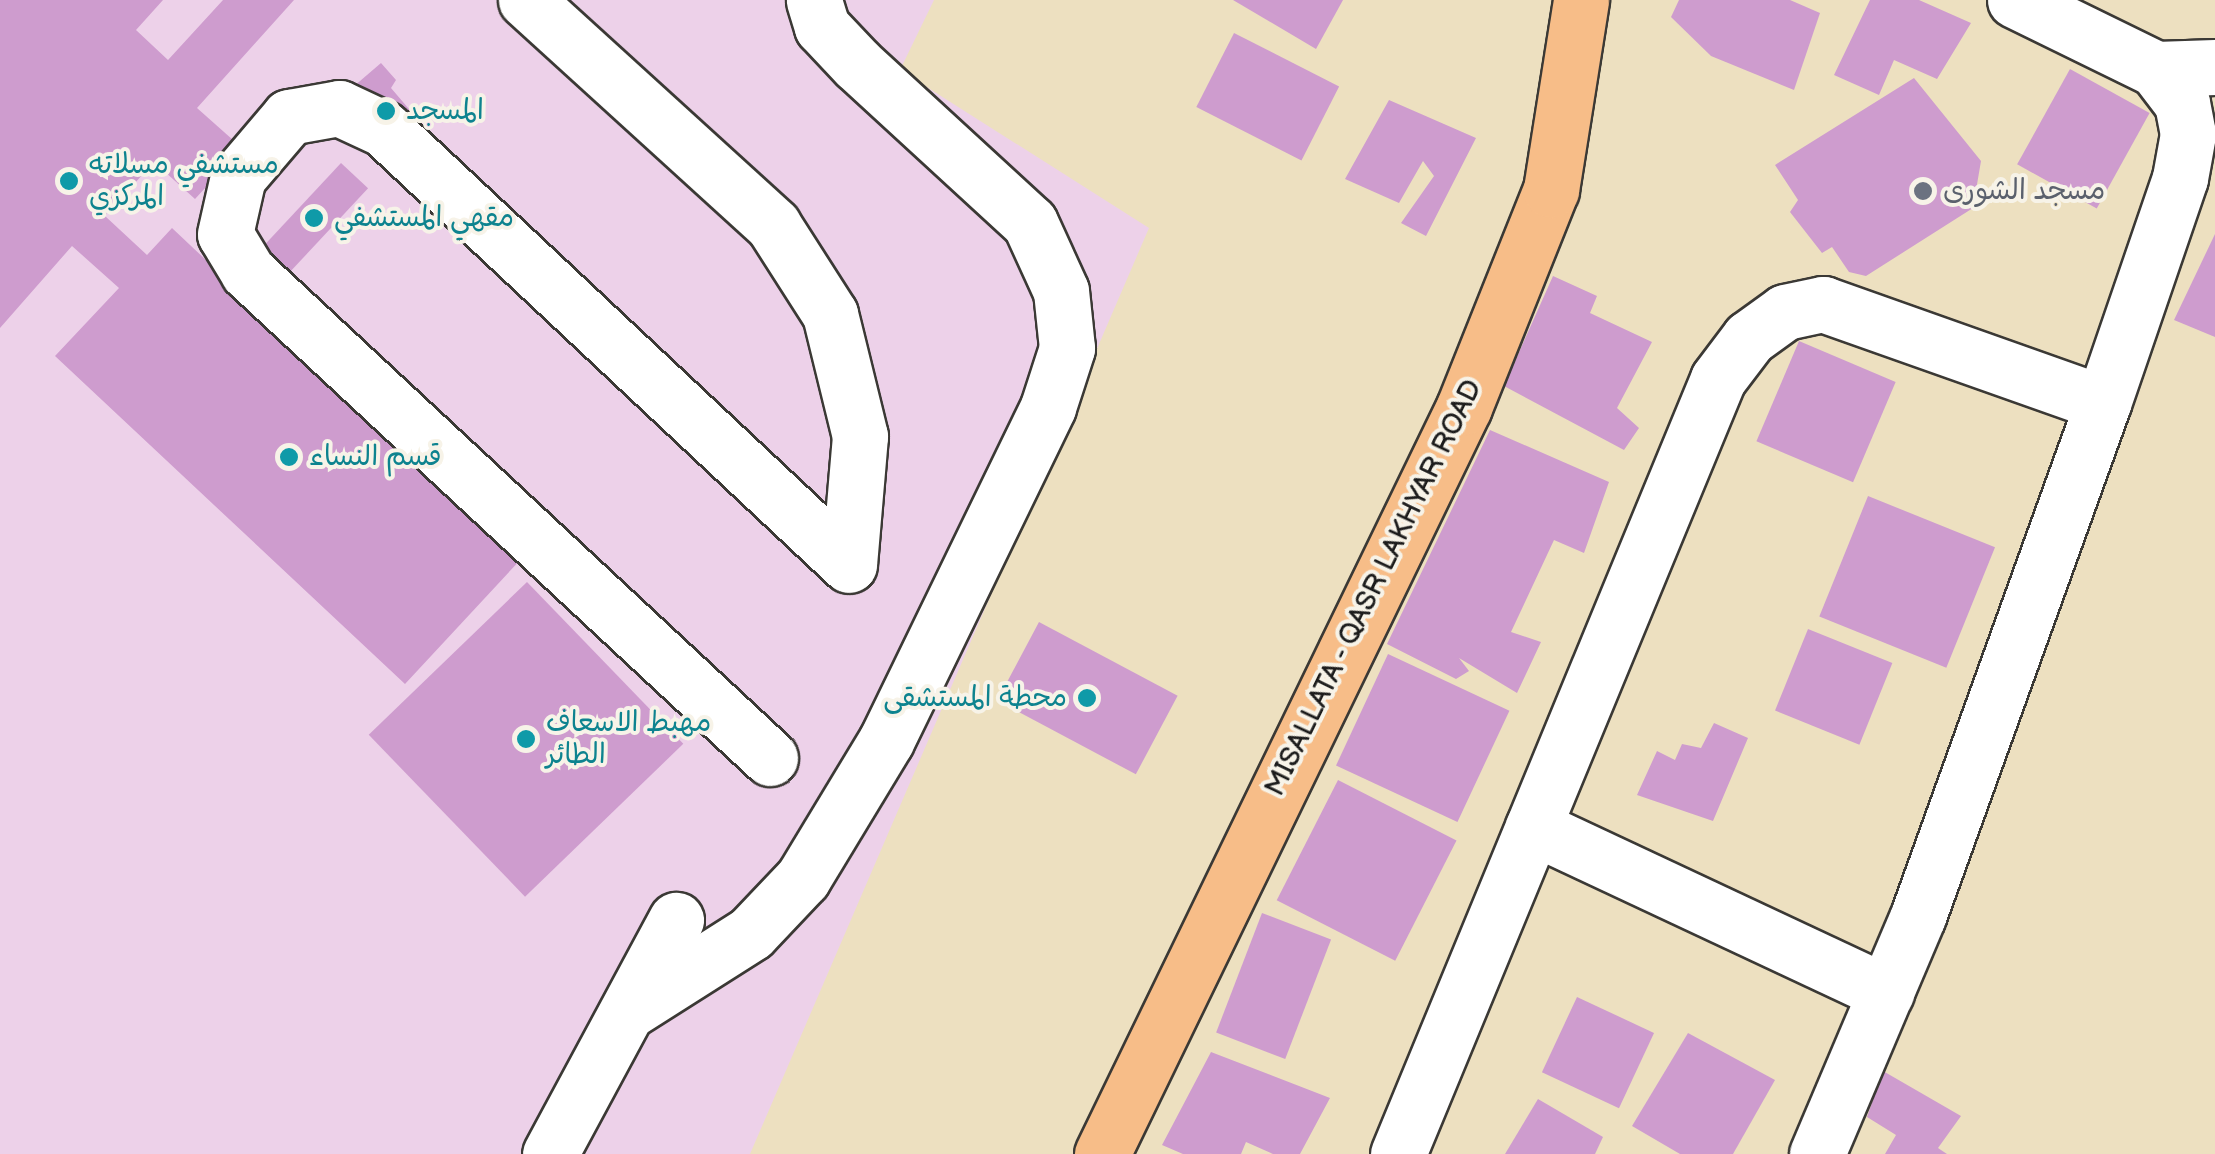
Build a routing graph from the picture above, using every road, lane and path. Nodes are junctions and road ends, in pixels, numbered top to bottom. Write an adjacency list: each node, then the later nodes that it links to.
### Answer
1 (526, 0): 8 (street)
2 (814, 0): 12 (street)
3 (1582, 0): 14 (main road, MISALLATA - QASR LAKHYAR ROAD)
4 (2016, 0): 6 (street)
5 (2215, 67): 6 (street)
6 (2156, 70): 7 (street)
7 (2103, 403): 9 (street); 11 (street)
8 (770, 758)
9 (1532, 828): 11 (street); 15 (street)
10 (676, 920): 12 (street)
11 (1886, 992): 16 (street)
12 (633, 1008): 13 (street)
13 (550, 1154)
14 (1102, 1154)
15 (1398, 1154)
16 (1817, 1154)

